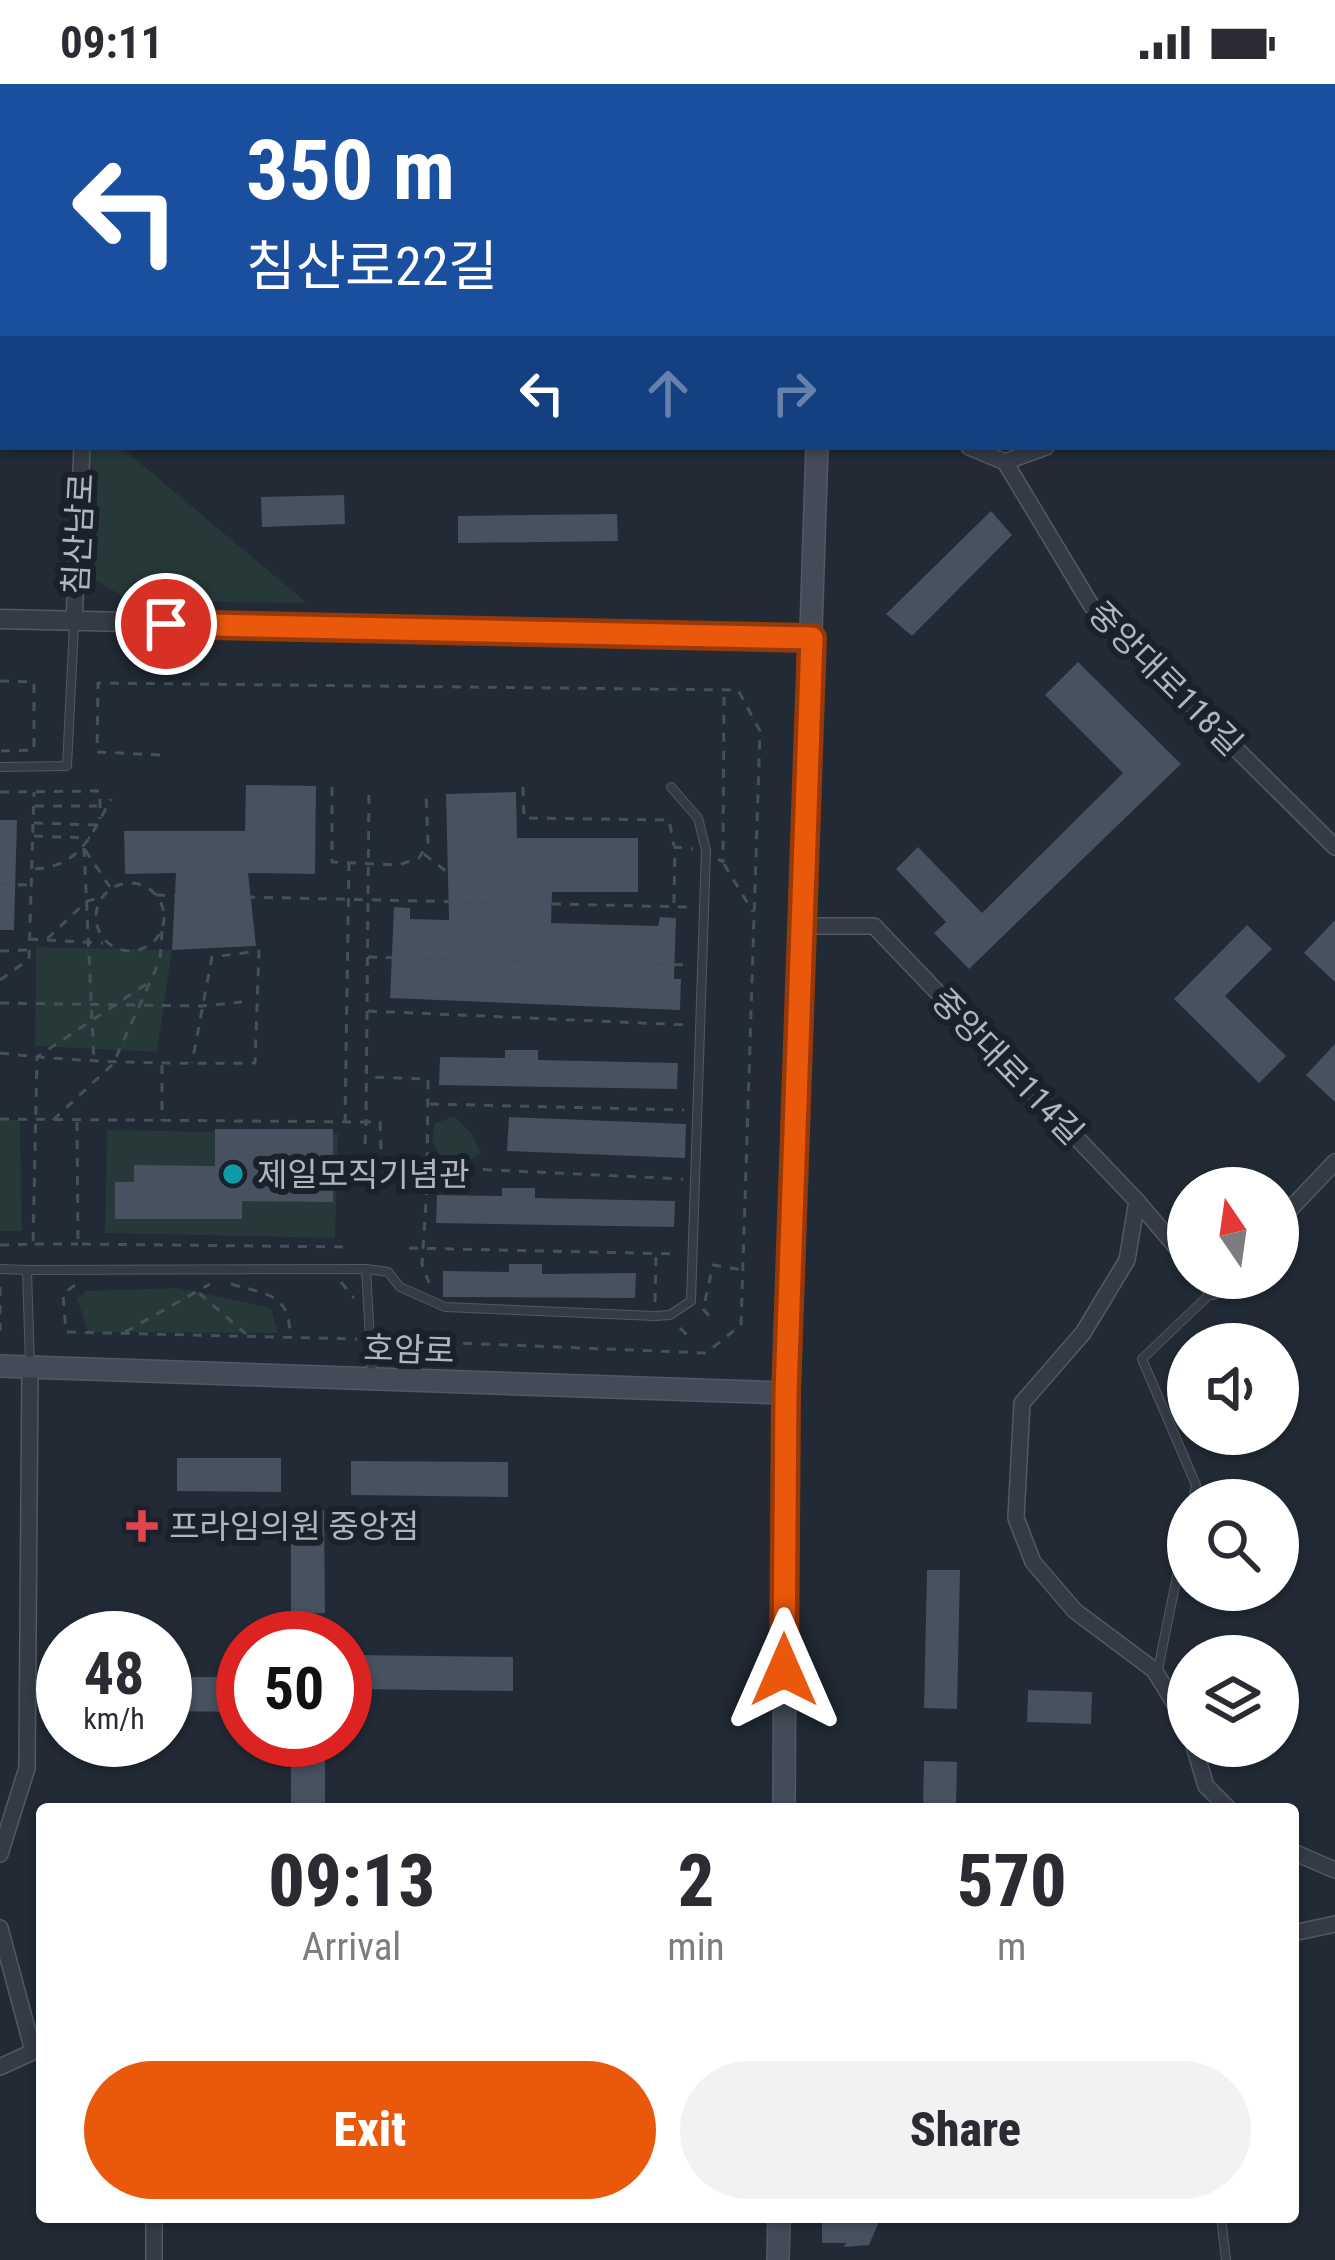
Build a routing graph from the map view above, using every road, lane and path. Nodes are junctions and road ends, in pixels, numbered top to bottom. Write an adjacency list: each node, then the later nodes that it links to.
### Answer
1 (82, 450): 7 (street, 침산남로)
2 (817, 450): 8 (main road)
3 (976, 450): 5 (street)
4 (1038, 450): 5 (street)
5 (1005, 462): 28 (street, 중앙대로118길)
6 (0, 620): 7 (street)
7 (74, 622): 8 (street); 12 (lane)
8 (812, 638): 46 (main road)
9 (0, 681): 10 (path)
10 (0, 751)
11 (160, 755): 45 (path)
12 (0, 767)
13 (332, 787): 31 (path)
14 (523, 787): 27 (path)
15 (671, 788): 44 (lane)
16 (368, 789): 33 (path)
17 (0, 792): 18 (path)
18 (34, 792): 21 (path); 22 (path)
19 (426, 792): 30 (path)
20 (111, 799): 23 (path)
21 (33, 806): 22 (path); 24 (path)
22 (100, 806): 23 (path)
23 (98, 822): 24 (path); 26 (path)
24 (33, 823): 25 (path)
25 (32, 836): 26 (path); 34 (path)
26 (90, 838): 29 (path)
27 (674, 847)
28 (1335, 847)
29 (84, 848): 34 (path); 38 (path); 43 (path)
30 (423, 853): 33 (path); 35 (path)
31 (350, 862): 33 (path); 41 (path)
32 (723, 862): 45 (path)
33 (367, 863): 42 (path)
34 (32, 869): 37 (path)
35 (448, 873)
36 (0, 884): 37 (path)
37 (31, 885): 48 (path)
38 (111, 889): 39 (path); 40 (path)
39 (156, 896): 41 (path); 47 (path)
40 (102, 897): 43 (path); 51 (path)
41 (349, 898): 42 (path); 81 (path)
42 (367, 898): 44 (path); 54 (path)
43 (87, 902): 49 (path); 50 (path)
44 (705, 907): 55 (lane)
45 (754, 914): 119 (path)
46 (802, 926): 88 (street, 중앙대로114길); 123 (main road)
47 (162, 931): 51 (path); 57 (path)
48 (29, 939): 49 (path); 52 (path)
49 (46, 940): 50 (path)
50 (89, 943): 51 (path); 64 (path)
51 (105, 943)
52 (29, 950): 53 (path); 56 (path)
53 (0, 951)
54 (366, 957): 55 (path); 63 (path)
55 (703, 966): 65 (lane)
56 (0, 980)
57 (152, 981): 60 (path); 61 (path)
58 (242, 1001): 62 (path)
59 (0, 1003): 60 (path)
60 (119, 1004): 61 (path); 64 (path)
61 (142, 1004): 62 (path); 70 (path)
62 (203, 1006): 71 (path); 71 (path)
63 (366, 1010): 65 (path); 72 (path)
64 (92, 1022): 67 (path); 69 (path)
65 (702, 1026): 74 (lane)
66 (0, 1053): 67 (path)
67 (38, 1058): 69 (path); 76 (path)
68 (162, 1063): 70 (path); 71 (path); 79 (path)
69 (94, 1064): 70 (path)
70 (113, 1064): 77 (path)
71 (192, 1064)
72 (366, 1076): 73 (path); 80 (path)
73 (428, 1103): 74 (path); 84 (path)
74 (700, 1110): 85 (lane)
75 (0, 1120): 76 (path)
76 (35, 1120): 77 (path); 90 (path)
77 (53, 1120): 78 (path)
78 (77, 1120): 79 (path); 91 (path)
79 (162, 1121): 81 (path)
80 (366, 1122): 81 (path); 82 (path); 86 (path)
81 (345, 1123)
82 (365, 1144)
83 (1335, 1162): 87 (street)
84 (428, 1167): 85 (path); 86 (path)
85 (698, 1179): 97 (lane)
86 (427, 1184): 95 (path)
87 (1299, 1200)
88 (1137, 1201): 89 (street, 중앙대로114길); 126 (street)
89 (1167, 1236)
90 (33, 1244): 91 (path); 92 (path)
91 (78, 1244): 93 (path)
92 (0, 1245)
93 (350, 1247)
94 (410, 1248): 95 (path)
95 (423, 1249): 96 (path); 109 (path)
96 (656, 1253): 97 (path); 111 (path)
97 (696, 1254): 111 (lane)
98 (0, 1269): 100 (lane)
99 (367, 1269): 100 (lane); 109 (lane); 119 (lane)
100 (27, 1270): 121 (lane)
101 (79, 1282): 115 (path)
102 (192, 1282): 106 (path)
103 (268, 1282): 118 (path)
104 (333, 1282): 107 (path)
105 (0, 1287): 114 (path)
106 (197, 1292): 115 (path); 116 (path)
107 (354, 1298)
108 (1197, 1299): 124 (lane)
109 (436, 1305): 111 (lane)
110 (701, 1307): 112 (path)
111 (655, 1316)
112 (714, 1321)
113 (674, 1323): 117 (path)
114 (0, 1330)
115 (123, 1333): 116 (path)
116 (248, 1336): 118 (path)
117 (688, 1336)
118 (290, 1337): 119 (path)
119 (367, 1339): 122 (lane)
120 (0, 1366): 121 (main road, 호암로)
121 (30, 1366): 122 (main road, 호암로); 131 (street)
122 (373, 1382): 123 (main road, 호암로)
123 (786, 1393): 129 (main road)
124 (1193, 1479)
125 (1170, 1611): 126 (lane)
126 (1157, 1674): 127 (street)
127 (1167, 1691)
128 (1200, 1767): 130 (street)
129 (784, 1803)
130 (1223, 1803)
131 (0, 1854)
132 (1299, 1855): 133 (street)
133 (1335, 1870)
134 (1335, 1924): 136 (street)
135 (0, 1928): 137 (street)
136 (1299, 1932)
137 (36, 2047)
138 (36, 2050): 139 (street)
139 (0, 2067)
140 (154, 2223): 143 (street)
141 (778, 2223): 144 (main road)
142 (1222, 2223): 145 (lane)
143 (154, 2260)
144 (778, 2260)
145 (1226, 2260)

